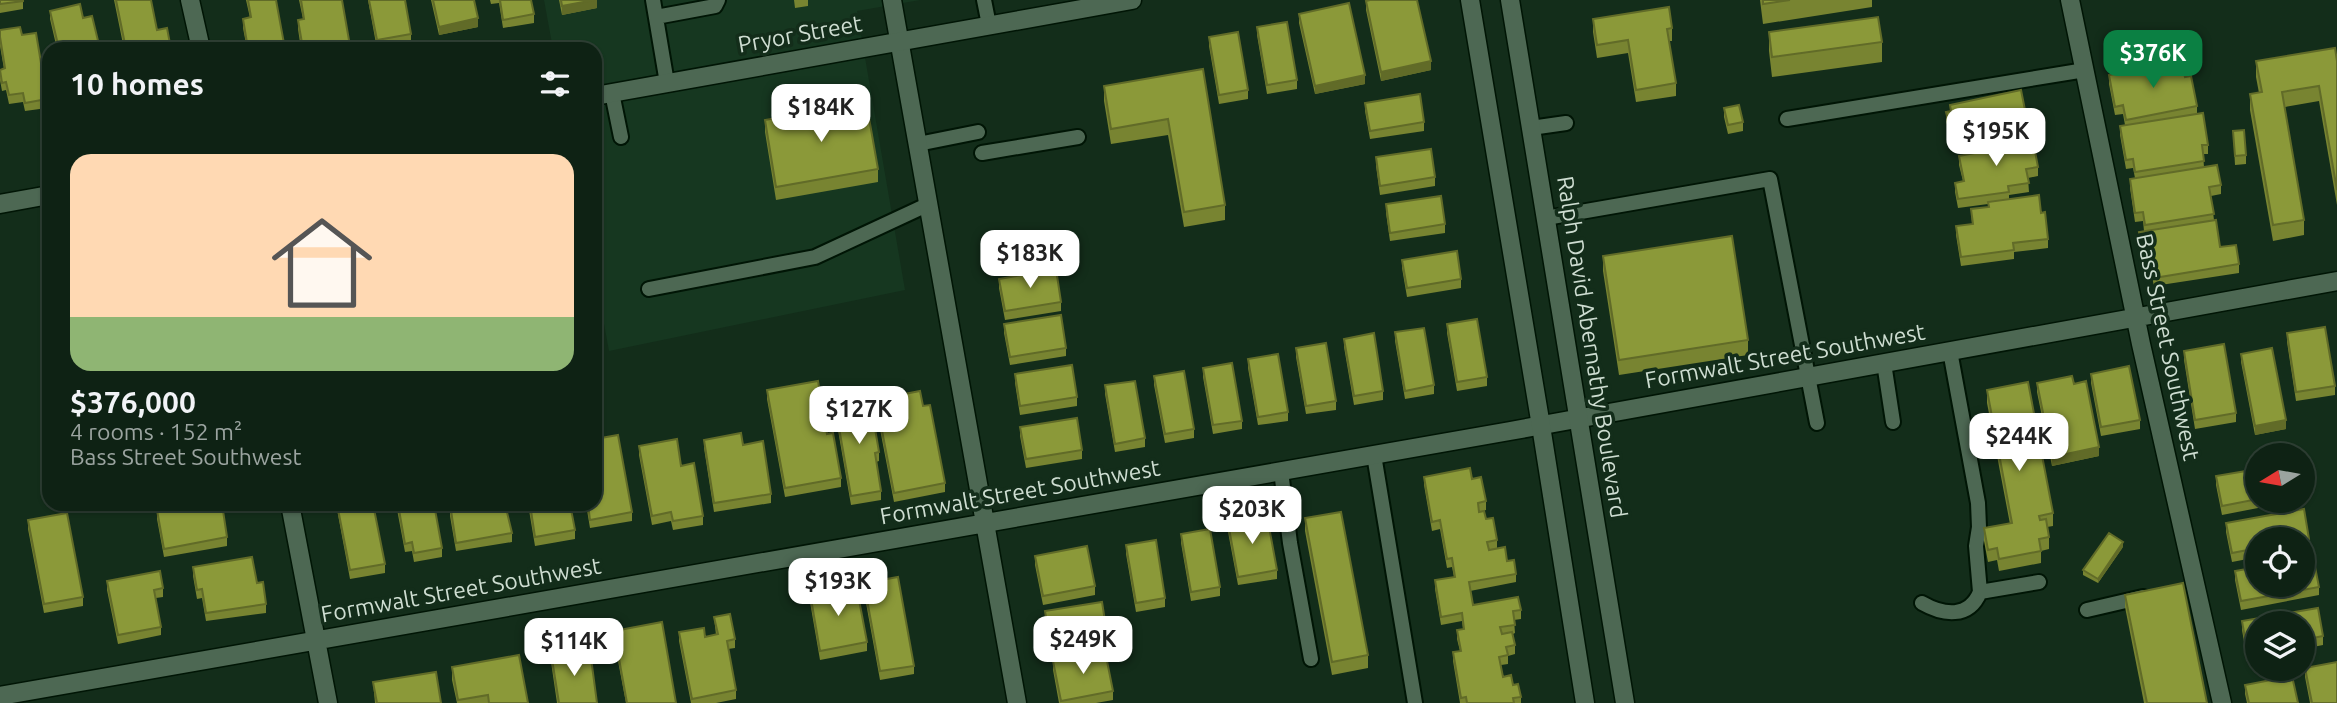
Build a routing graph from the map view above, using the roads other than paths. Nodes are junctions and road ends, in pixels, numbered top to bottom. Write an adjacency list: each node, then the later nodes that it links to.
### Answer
1 (190, 0): 13 (street)
2 (653, 0): 10 (lane)
3 (718, 0): 10 (lane)
4 (892, 0): 12 (street)
5 (984, 0): 11 (lane)
6 (1132, 0): 11 (street, Pryor Street)
7 (1470, 0): 38 (street)
8 (1510, 0): 19 (street, Ralph David Abernathy Boulevard)
9 (2070, 0): 14 (street, Bass Street Southwest)
10 (656, 18): 15 (lane)
11 (989, 25): 12 (street, Pryor Street)
12 (900, 41): 15 (street, Pryor Street); 23 (street)
13 (199, 42)
14 (2085, 70): 17 (lane); 31 (street, Bass Street Southwest)
15 (667, 83): 16 (street, Pryor Street)
16 (604, 95): 21 (lane)
17 (1787, 119)
18 (1566, 123): 19 (lane)
19 (1531, 128): 28 (street, Ralph David Abernathy Boulevard)
20 (978, 132): 23 (lane)
21 (621, 137)
22 (1078, 137): 24 (lane)
23 (918, 144): 27 (street)
24 (982, 153)
25 (42, 196): 26 (street)
26 (0, 204)
27 (929, 204): 30 (lane); 42 (street)
28 (1546, 218): 34 (lane); 35 (street, Ralph David Abernathy Boulevard)
29 (2337, 281): 31 (street, Formwalt Street Southwest)
30 (649, 289)
31 (2135, 317): 32 (street, Formwalt Street Southwest); 56 (street, Bass Street Southwest)
32 (1950, 351): 33 (street, Formwalt Street Southwest); 44 (lane)
33 (1884, 363): 34 (street, Formwalt Street Southwest); 36 (lane)
34 (1808, 377): 35 (street, Formwalt Street Southwest); 37 (lane)
35 (1579, 419): 38 (street, Formwalt Street Southwest); 55 (street, Ralph David Abernathy Boulevard)
36 (1893, 422)
37 (1817, 423)
38 (1541, 426): 39 (street, Formwalt Street Southwest); 54 (street)
39 (1374, 455): 40 (street, Formwalt Street Southwest); 53 (lane)
40 (1281, 471): 42 (street, Formwalt Street Southwest); 49 (lane)
41 (291, 511): 48 (street)
42 (986, 523): 48 (street, Formwalt Street Southwest); 52 (street)
43 (2039, 582): 44 (lane)
44 (1980, 592): 46 (lane)
45 (2155, 594): 47 (lane)
46 (1922, 603)
47 (2087, 610)
48 (316, 640): 50 (street, Formwalt Street Southwest); 51 (street)
49 (1311, 659)
50 (0, 696)
51 (328, 703)
52 (1017, 703)
53 (1415, 703)
54 (1585, 703)
55 (1625, 703)
56 (2222, 703)

